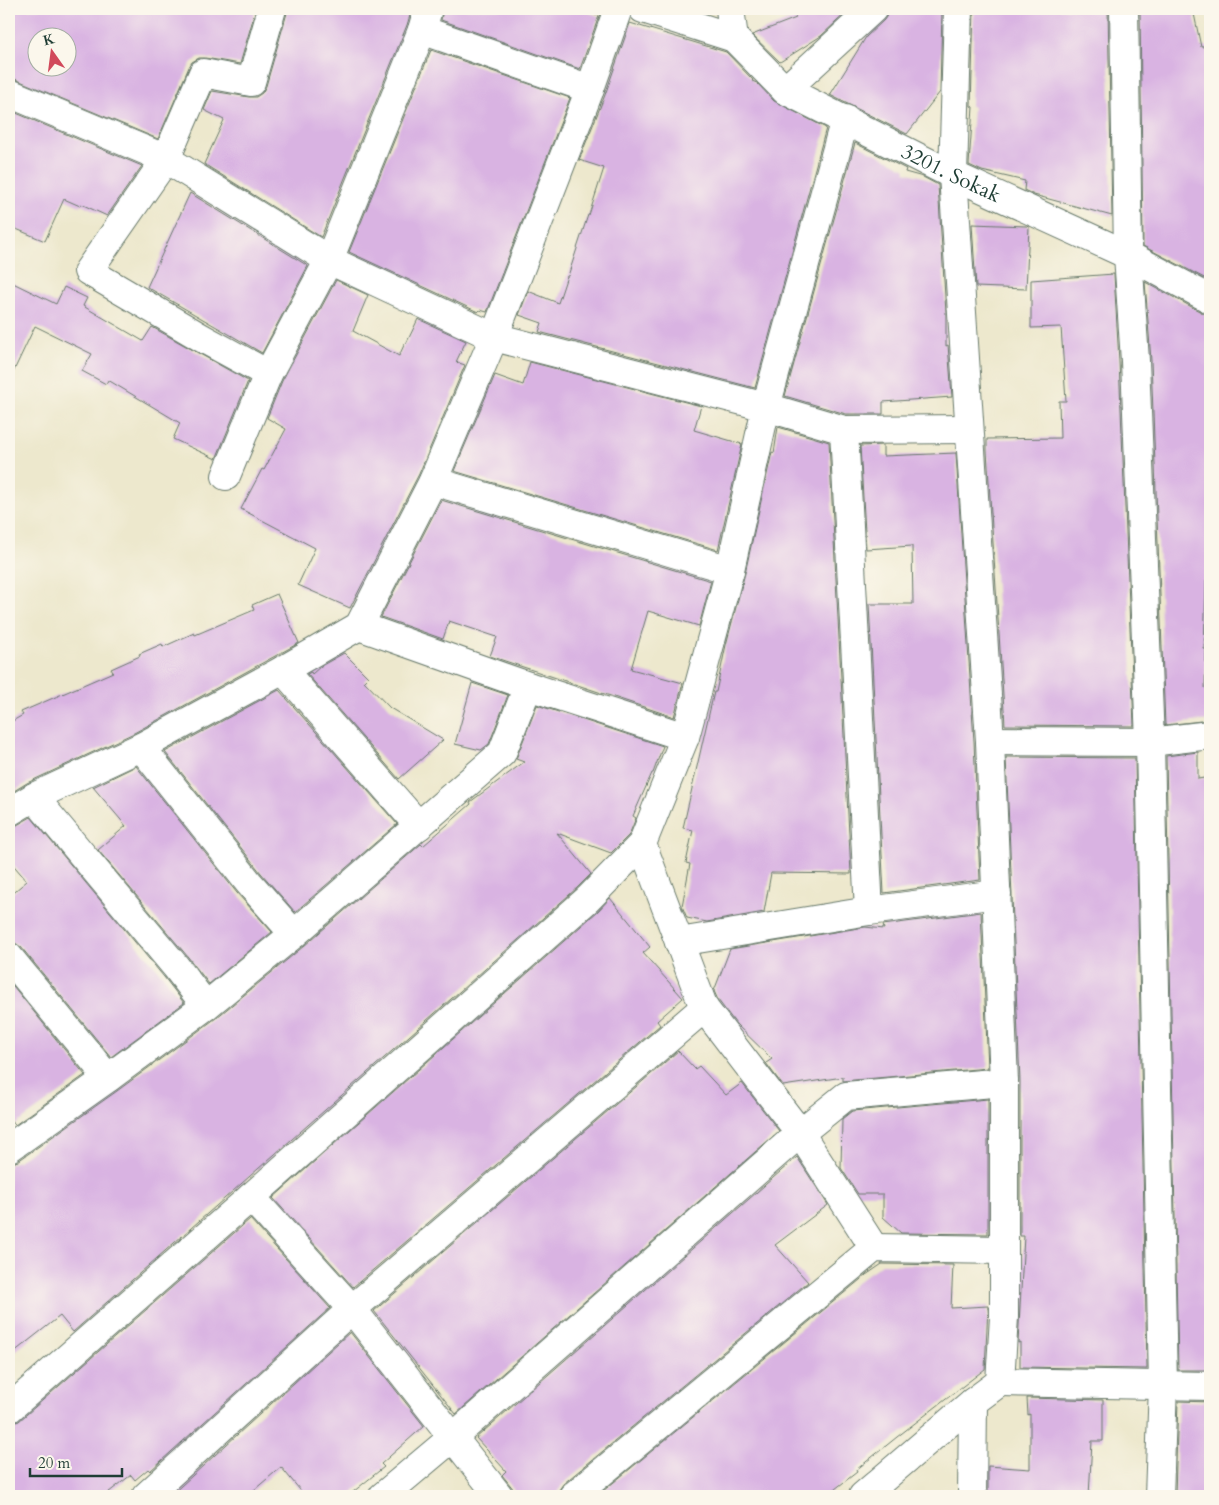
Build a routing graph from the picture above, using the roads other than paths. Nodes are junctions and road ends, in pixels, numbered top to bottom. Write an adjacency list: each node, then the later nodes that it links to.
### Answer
1 (272, 9): 14 (street)
2 (618, 9): 10 (street)
3 (643, 9): 9 (street)
4 (730, 9): 9 (street)
5 (873, 9): 11 (street)
6 (958, 9): 15 (street)
7 (1124, 9): 16 (street)
8 (425, 19): 10 (street); 17 (street)
9 (734, 38): 11 (street, 3201. Sokak)
10 (590, 89): 19 (street)
11 (785, 90): 13 (street, 3201. Sokak)
12 (9, 93): 14 (street)
13 (845, 120): 15 (street, 3201. Sokak); 21 (street)
14 (166, 159): 17 (street); 20 (street)
15 (953, 174): 16 (street, 3201. Sokak); 22 (street)
16 (1128, 255): 18 (street, 3201. Sokak); 33 (street)
17 (329, 260): 19 (street); 20 (street)
18 (1210, 298)
19 (494, 337): 21 (street); 25 (street)
20 (268, 374): 24 (street)
21 (766, 406): 23 (street); 26 (street)
22 (969, 429): 23 (street); 32 (street)
23 (844, 430): 40 (street)
24 (226, 476)
25 (433, 480): 26 (street); 27 (street)
26 (730, 570): 31 (street)
27 (359, 626): 28 (street); 29 (street)
28 (283, 670): 34 (street); 37 (street)
29 (528, 686): 31 (street); 37 (street)
30 (1210, 734): 33 (street)
31 (685, 737): 38 (street)
32 (990, 741): 33 (street); 39 (street)
33 (1150, 742): 55 (street)
34 (141, 746): 35 (street); 41 (street)
35 (34, 797): 36 (street); 44 (street)
36 (9, 812)
37 (419, 826): 41 (street)
38 (642, 844): 42 (street); 50 (street)
39 (997, 894): 40 (street); 47 (street)
40 (869, 911): 42 (street)
41 (294, 934): 44 (street)
42 (679, 942): 45 (street)
43 (9, 957): 46 (street)
44 (206, 1006): 46 (street)
45 (704, 1008): 48 (street); 53 (street)
46 (108, 1078): 49 (street)
47 (1004, 1082): 48 (street); 52 (street)
48 (800, 1133): 51 (street); 59 (street)
49 (11, 1142)
50 (251, 1198): 53 (street); 58 (street)
51 (874, 1248): 52 (street); 63 (street)
52 (1004, 1250): 54 (street)
53 (352, 1309): 59 (street); 60 (street)
54 (1000, 1382): 55 (street); 57 (street)
55 (1163, 1385): 56 (street); 66 (street)
56 (1210, 1386)
57 (973, 1402): 64 (street); 65 (street)
58 (9, 1409)
59 (452, 1438): 61 (street); 62 (street)
60 (146, 1496)
61 (382, 1496)
62 (499, 1496)
63 (573, 1496)
64 (863, 1496)
65 (972, 1496)
66 (1159, 1496)

